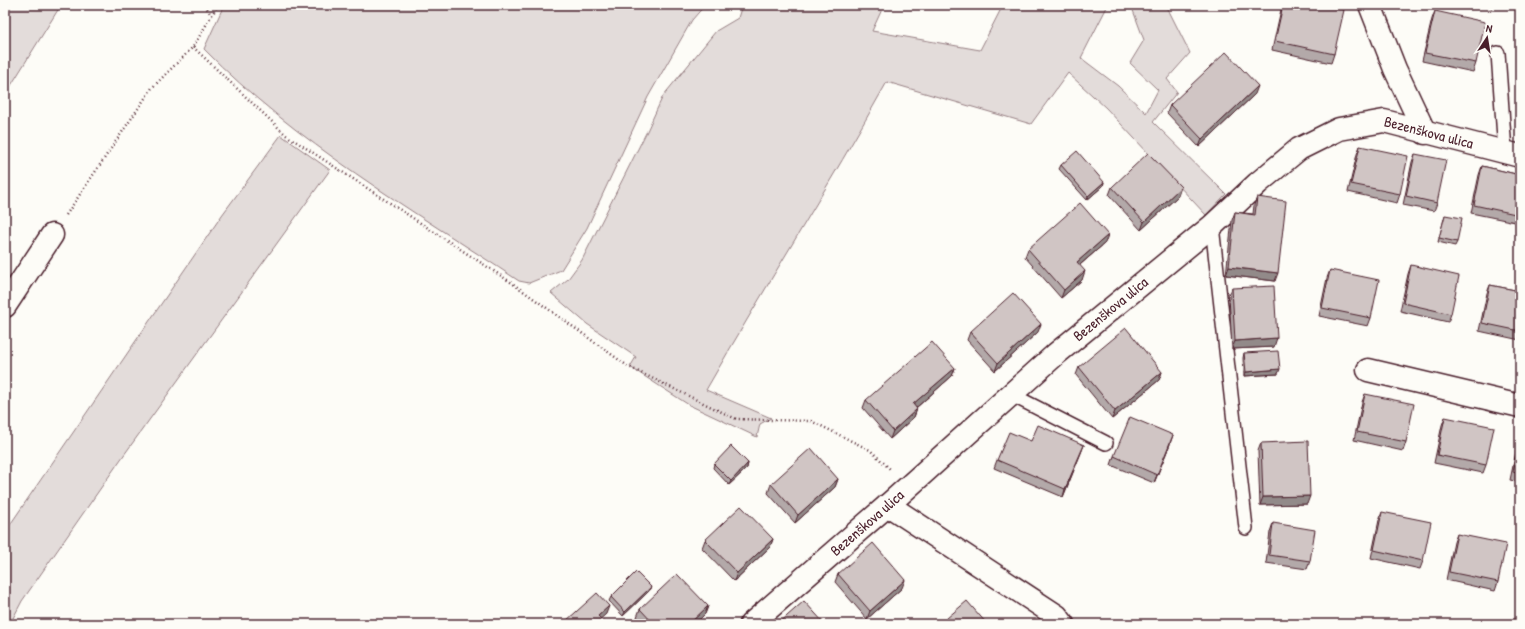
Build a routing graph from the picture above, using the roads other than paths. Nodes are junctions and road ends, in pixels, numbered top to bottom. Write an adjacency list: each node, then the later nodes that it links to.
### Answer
1 (1370, 5): 3 (street)
2 (1498, 53): 4 (lane)
3 (1424, 133): 4 (street, Bezenškova ulica); 5 (street, Bezenškova ulica)
4 (1513, 154)
5 (1212, 226): 9 (street, Bezenškova ulica); 13 (lane)
6 (52, 235): 7 (street)
7 (5, 306)
8 (1368, 370): 10 (street)
9 (1010, 394): 11 (lane); 12 (street, Bezenškova ulica)
10 (1520, 406)
11 (1106, 443)
12 (888, 505): 14 (street, Bezenškova ulica); 15 (street)
13 (1246, 528)
14 (751, 624)
15 (1063, 624)

